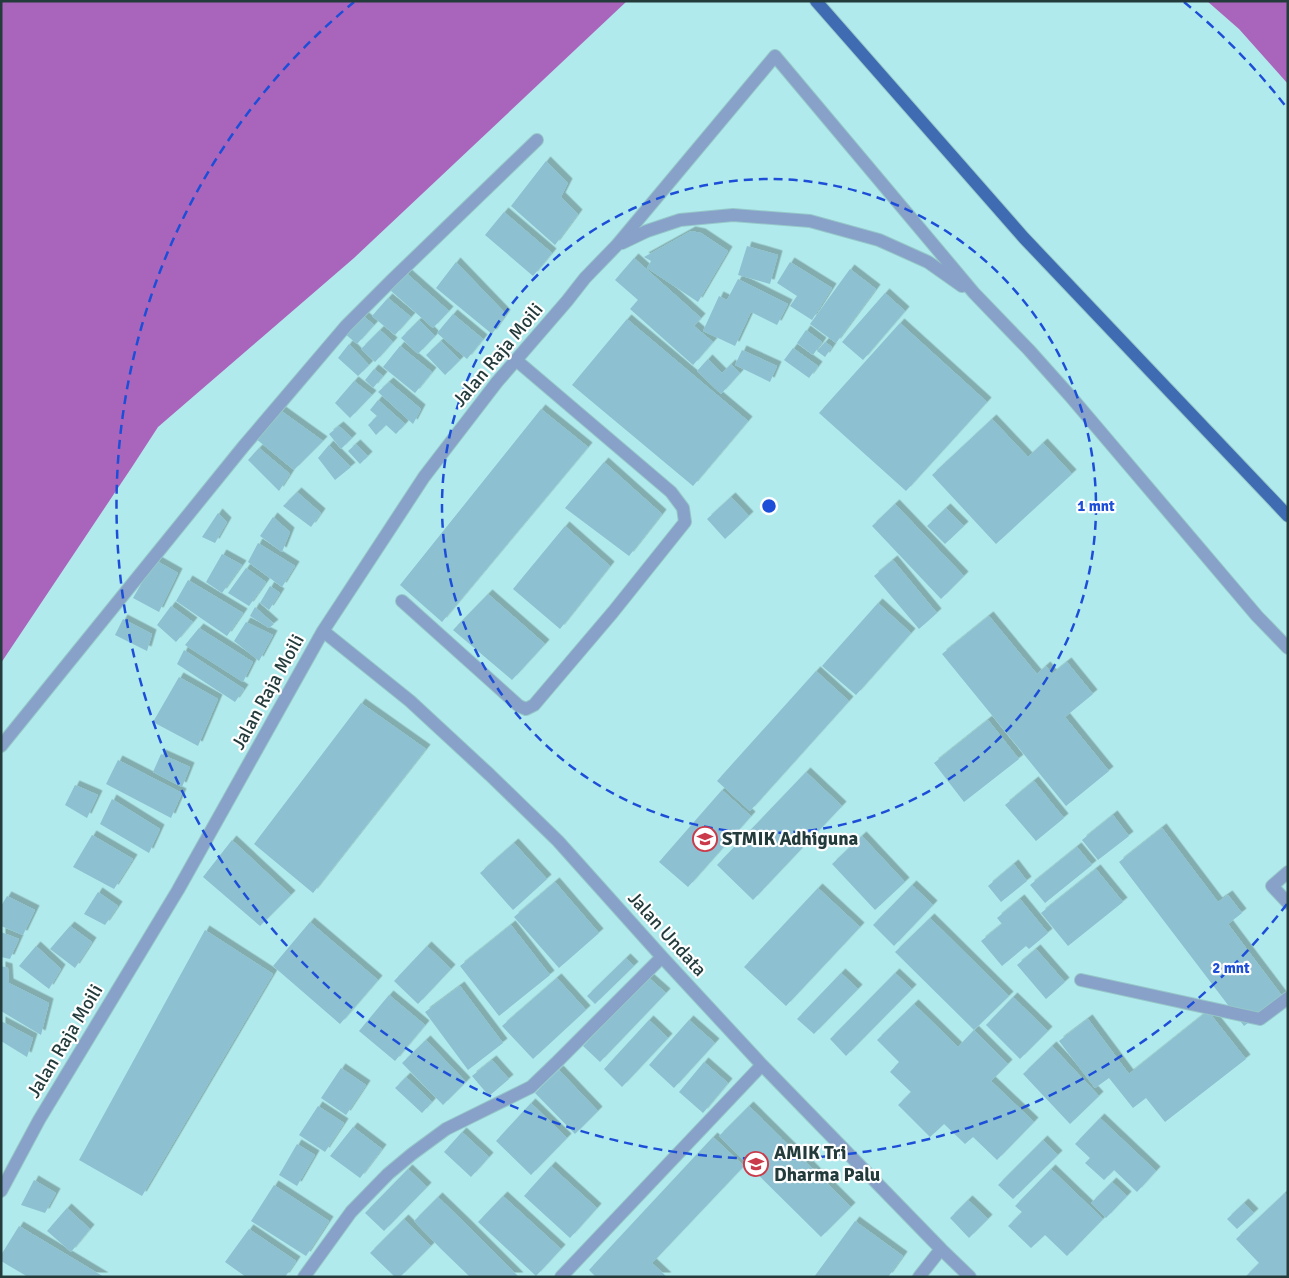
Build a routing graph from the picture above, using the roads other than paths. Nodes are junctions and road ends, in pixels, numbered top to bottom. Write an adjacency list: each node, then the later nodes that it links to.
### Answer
1 (816, 1): 6 (main road)
2 (537, 140): 10 (street)
3 (617, 245): 4 (street); 4 (street, Jalan Raja Moili); 5 (street, Jalan Raja Moili)
4 (974, 293): 9 (street)
5 (516, 360): 7 (street); 8 (street, Jalan Raja Moili)
6 (1288, 516)
7 (402, 601)
8 (323, 631): 13 (street, Jalan Undata); 17 (street, Jalan Raja Moili)
9 (1288, 648)
10 (1, 746)
11 (1288, 872): 12 (street)
12 (1288, 903)
13 (662, 957): 16 (street, Jalan Undata); 19 (street)
14 (1081, 980): 15 (street)
15 (1288, 998)
16 (762, 1065): 18 (street, Jalan Undata); 20 (street)
17 (1, 1191)
18 (941, 1250): 21 (street); 22 (street, Jalan Undata)
19 (304, 1277)
20 (562, 1277)
21 (919, 1277)
22 (970, 1277)

